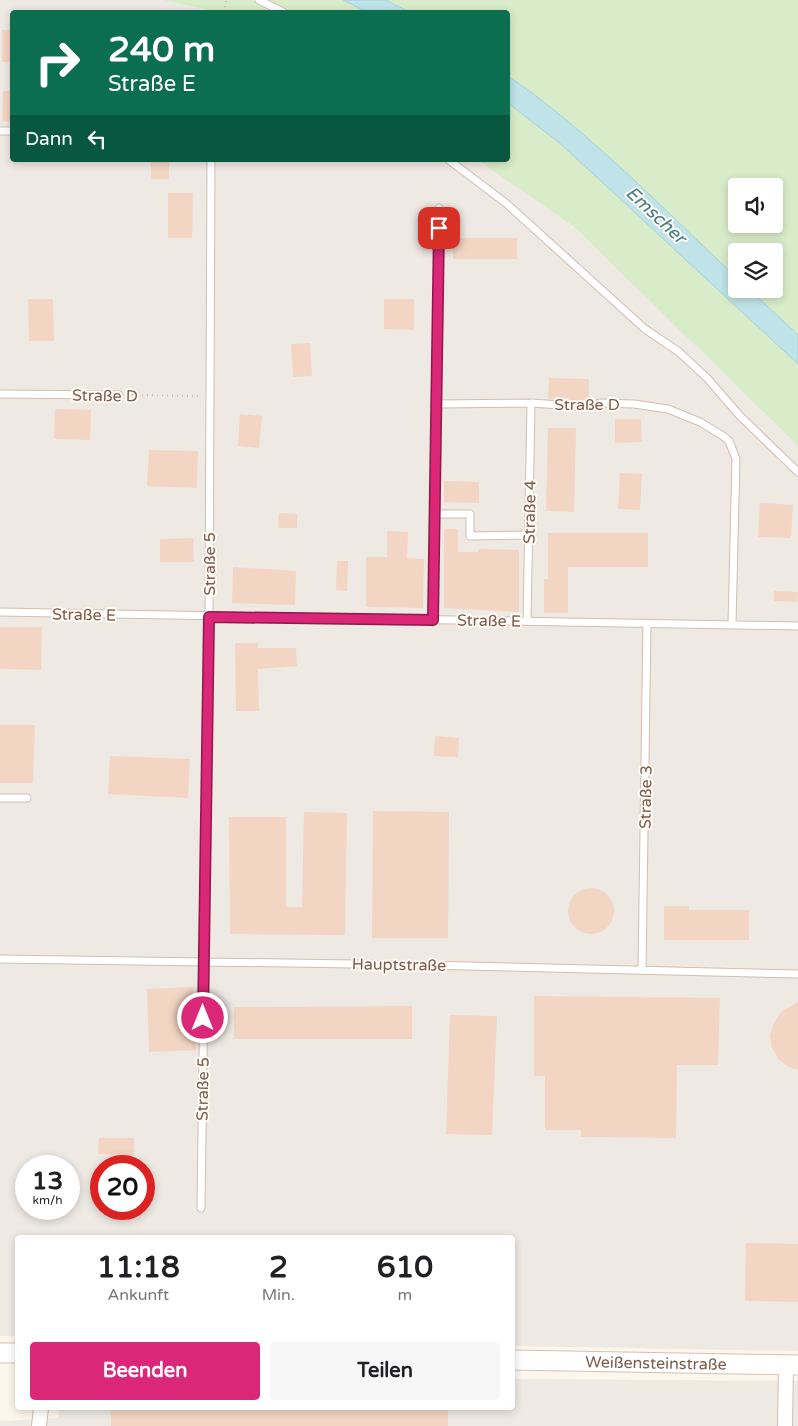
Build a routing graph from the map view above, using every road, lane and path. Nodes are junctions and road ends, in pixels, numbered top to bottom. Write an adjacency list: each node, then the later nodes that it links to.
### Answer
1 (260, 0): 2 (lane)
2 (279, 10)
3 (211, 162): 8 (lane, Straße 5)
4 (452, 162): 11 (lane)
5 (439, 208): 10 (lane)
6 (0, 394): 7 (lane, Straße D)
7 (119, 395): 8 (path, Straße D)
8 (209, 396): 15 (lane, Straße 5)
9 (531, 403): 10 (lane, Straße D); 13 (lane, Straße 4); 19 (lane, Straße D)
10 (436, 404): 12 (lane)
11 (798, 472)
12 (435, 514): 13 (lane); 16 (lane)
13 (528, 536): 17 (lane, Straße 4)
14 (0, 612): 15 (lane, Straße E)
15 (209, 617): 16 (lane, Straße E); 24 (lane, Straße 5)
16 (433, 620): 17 (lane, Straße E)
17 (526, 621): 18 (lane, Straße E)
18 (647, 623): 19 (lane, Straße E); 25 (lane, Straße 3)
19 (732, 624): 20 (lane, Straße E)
20 (798, 626)
21 (0, 798): 22 (lane)
22 (27, 798)
23 (0, 959): 24 (lane, Hauptstraße)
24 (204, 962): 25 (lane, Hauptstraße); 27 (lane, Straße 5)
25 (642, 970): 26 (lane, Hauptstraße)
26 (798, 974)
27 (201, 1208)
28 (0, 1353): 29 (street)
29 (15, 1353)
30 (515, 1360): 31 (street, Weißensteinstraße)
31 (792, 1365): 36 (street)
32 (31, 1410): 34 (street)
33 (42, 1410): 35 (street)
34 (32, 1426)
35 (39, 1426)
36 (785, 1426)

